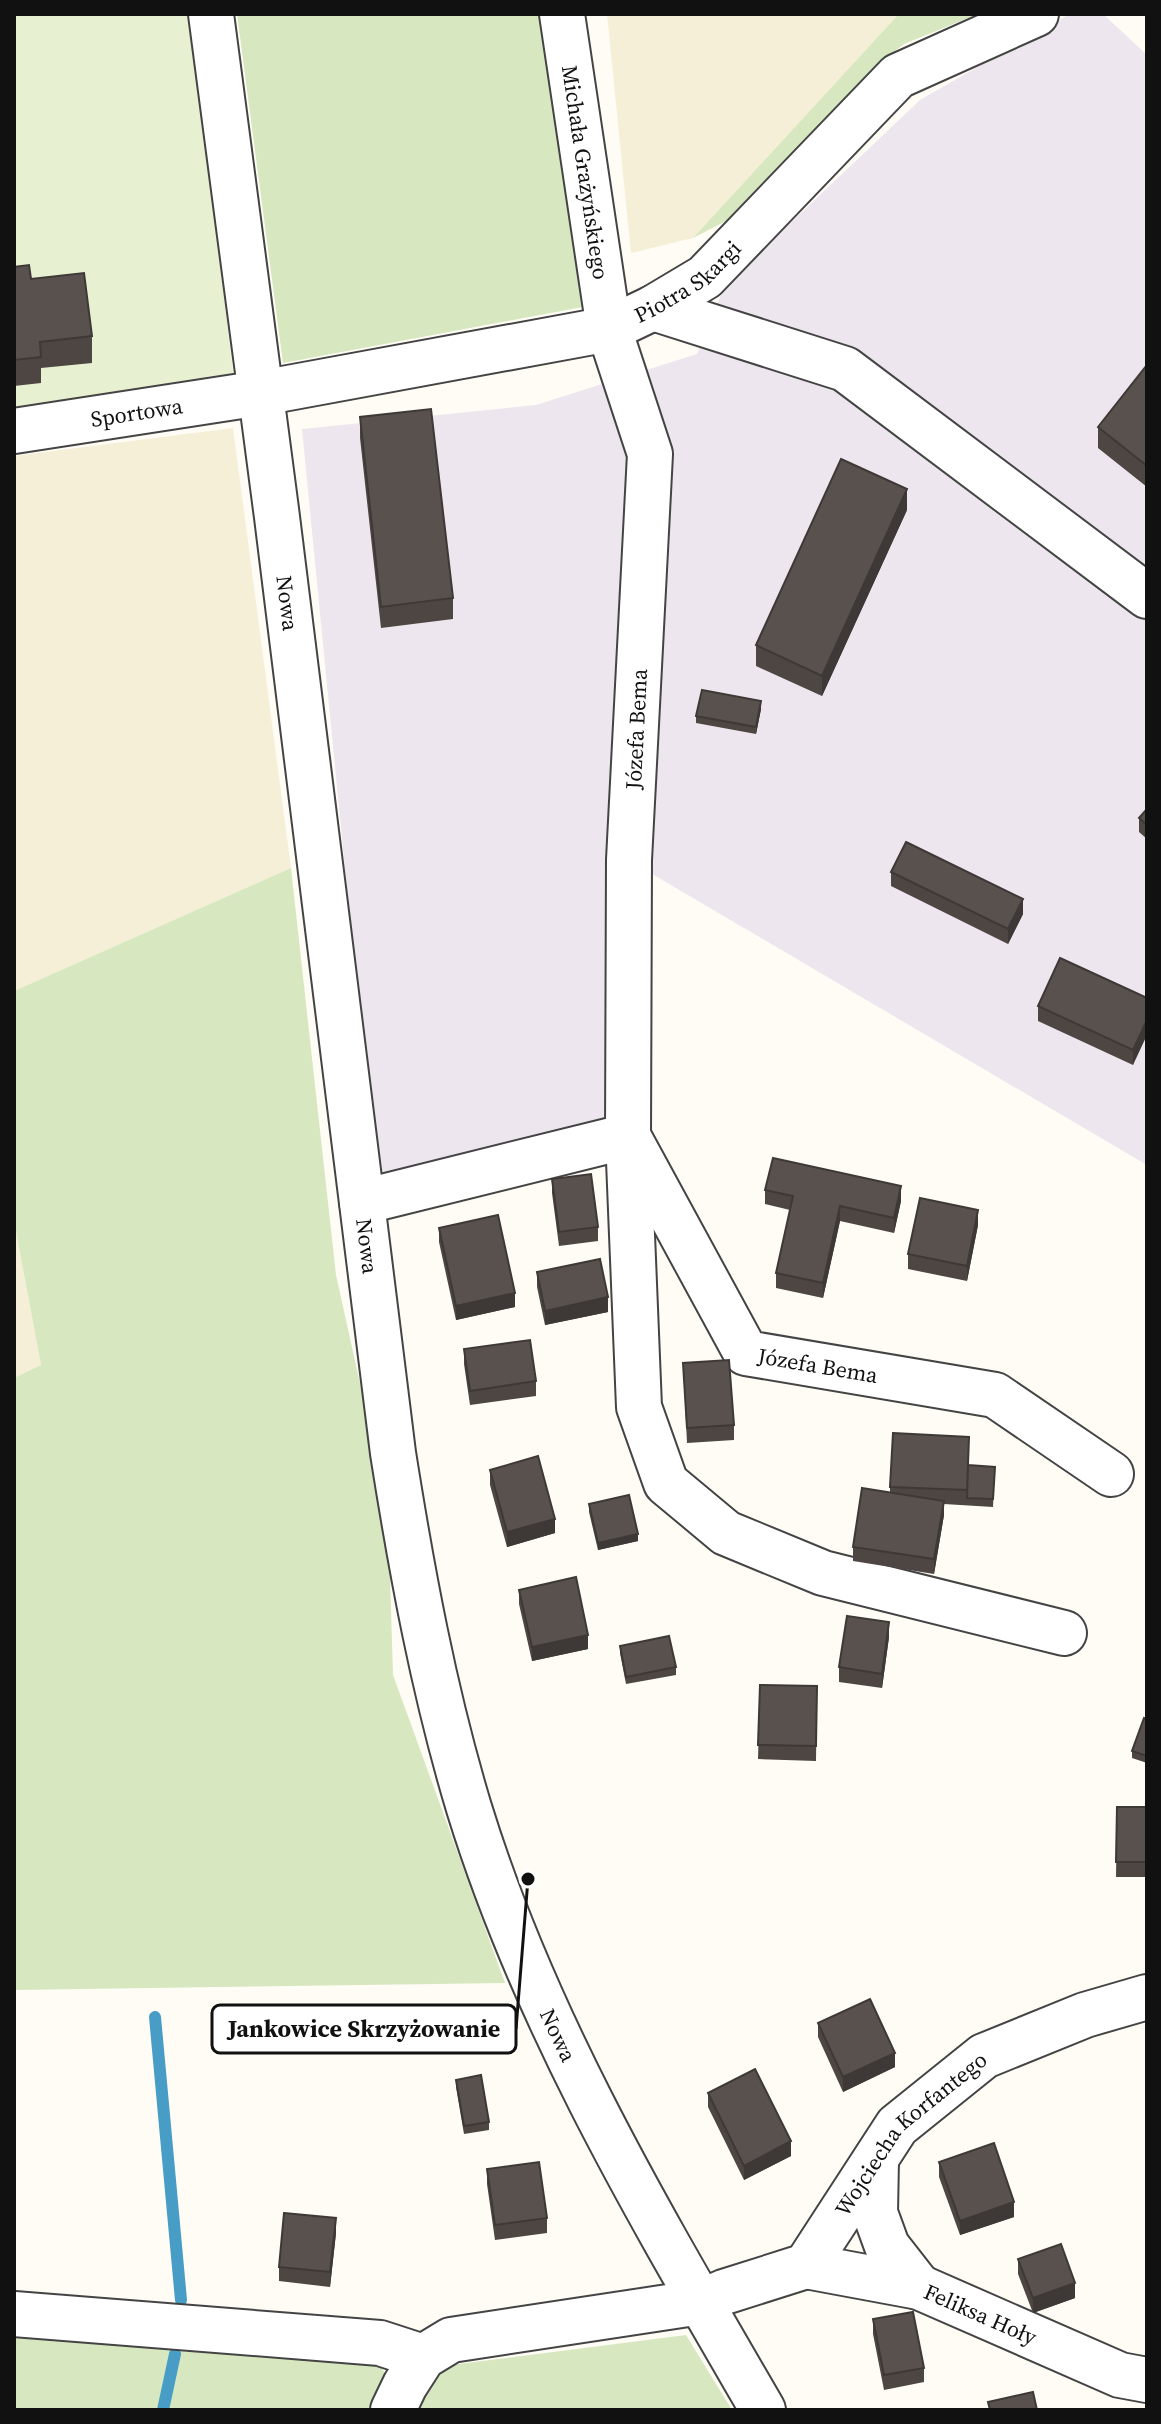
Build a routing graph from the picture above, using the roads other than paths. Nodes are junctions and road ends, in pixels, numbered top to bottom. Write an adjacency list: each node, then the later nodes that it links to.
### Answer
1 (211, 14): 6 (street, Nowa)
2 (562, 14): 5 (street, Michała Grażyńskiego)
3 (1036, 14): 4 (street, Piotra Skargi)
4 (653, 308): 5 (street, Piotra Skargi); 8 (street)
5 (609, 329): 6 (street, Piotra Skargi); 9 (street, Józefa Bema)
6 (261, 393): 7 (street, Sportowa); 10 (street, Nowa)
7 (14, 431)
8 (1147, 596)
9 (628, 1136): 10 (street); 11 (street, Józefa Bema); 12 (street, Józefa Bema)
10 (362, 1202): 17 (street, Nowa)
11 (1111, 1474)
12 (1064, 1633)
13 (1147, 1997): 14 (street, Wojciecha Korfantego)
14 (876, 2159): 15 (street, Wojciecha Korfantego); 16 (street)
15 (806, 2266): 16 (street, Feliksa Hoły); 17 (street)
16 (919, 2287): 20 (street, Feliksa Hoły)
17 (701, 2302): 19 (street); 22 (street, Nowa)
18 (14, 2314): 19 (street)
19 (423, 2357): 21 (street)
20 (1132, 2388)
21 (393, 2410)
22 (763, 2410)

